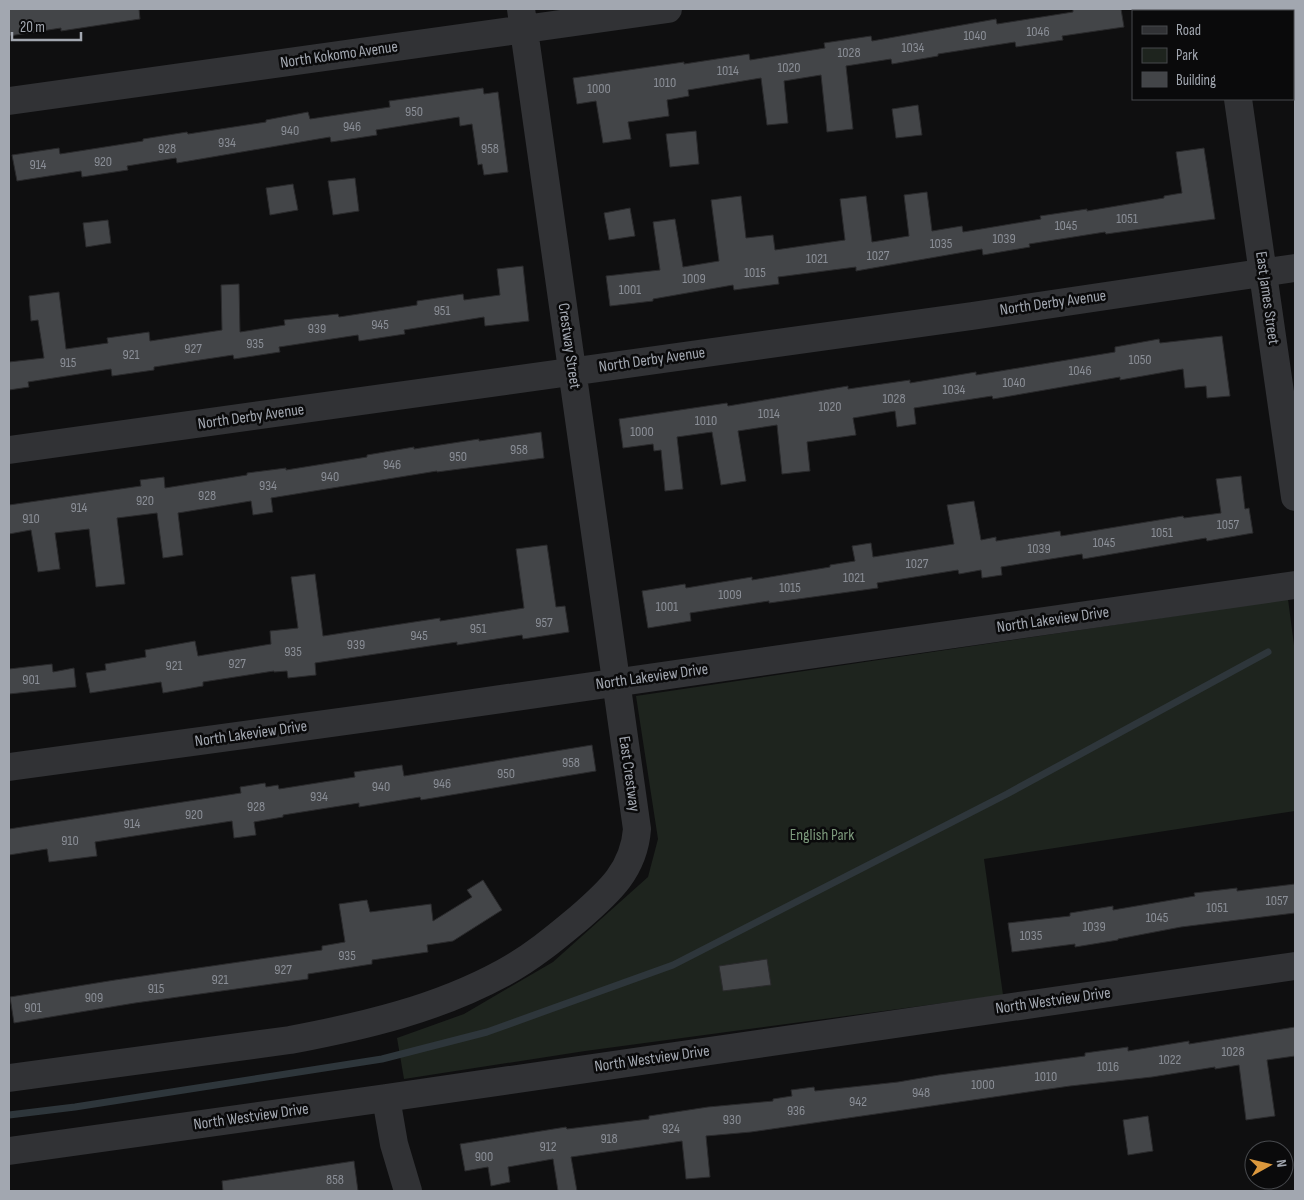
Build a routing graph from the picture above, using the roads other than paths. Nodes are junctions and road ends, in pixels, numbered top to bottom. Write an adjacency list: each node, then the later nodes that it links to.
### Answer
1 (668, 9): 2 (street, North Kokomo Avenue)
2 (523, 19): 4 (street, North Kokomo Avenue); 7 (street, Crestway Street)
3 (1238, 100): 6 (street, East James Street)
4 (9, 101)
5 (1295, 268): 6 (street, North Derby Avenue)
6 (1263, 272): 7 (street, North Derby Avenue); 9 (street, East James Street)
7 (572, 372): 8 (street, North Derby Avenue); 11 (street, Crestway Street)
8 (9, 450)
9 (1295, 497)
10 (1295, 585): 11 (street, North Lakeview Drive)
11 (616, 682): 12 (street, North Lakeview Drive); 14 (street, East Crestway)
12 (9, 767)
13 (1295, 966): 15 (street, North Westview Drive)
14 (9, 1078)
15 (386, 1098): 16 (street, North Westview Drive); 17 (street)
16 (9, 1151)
17 (408, 1191)

